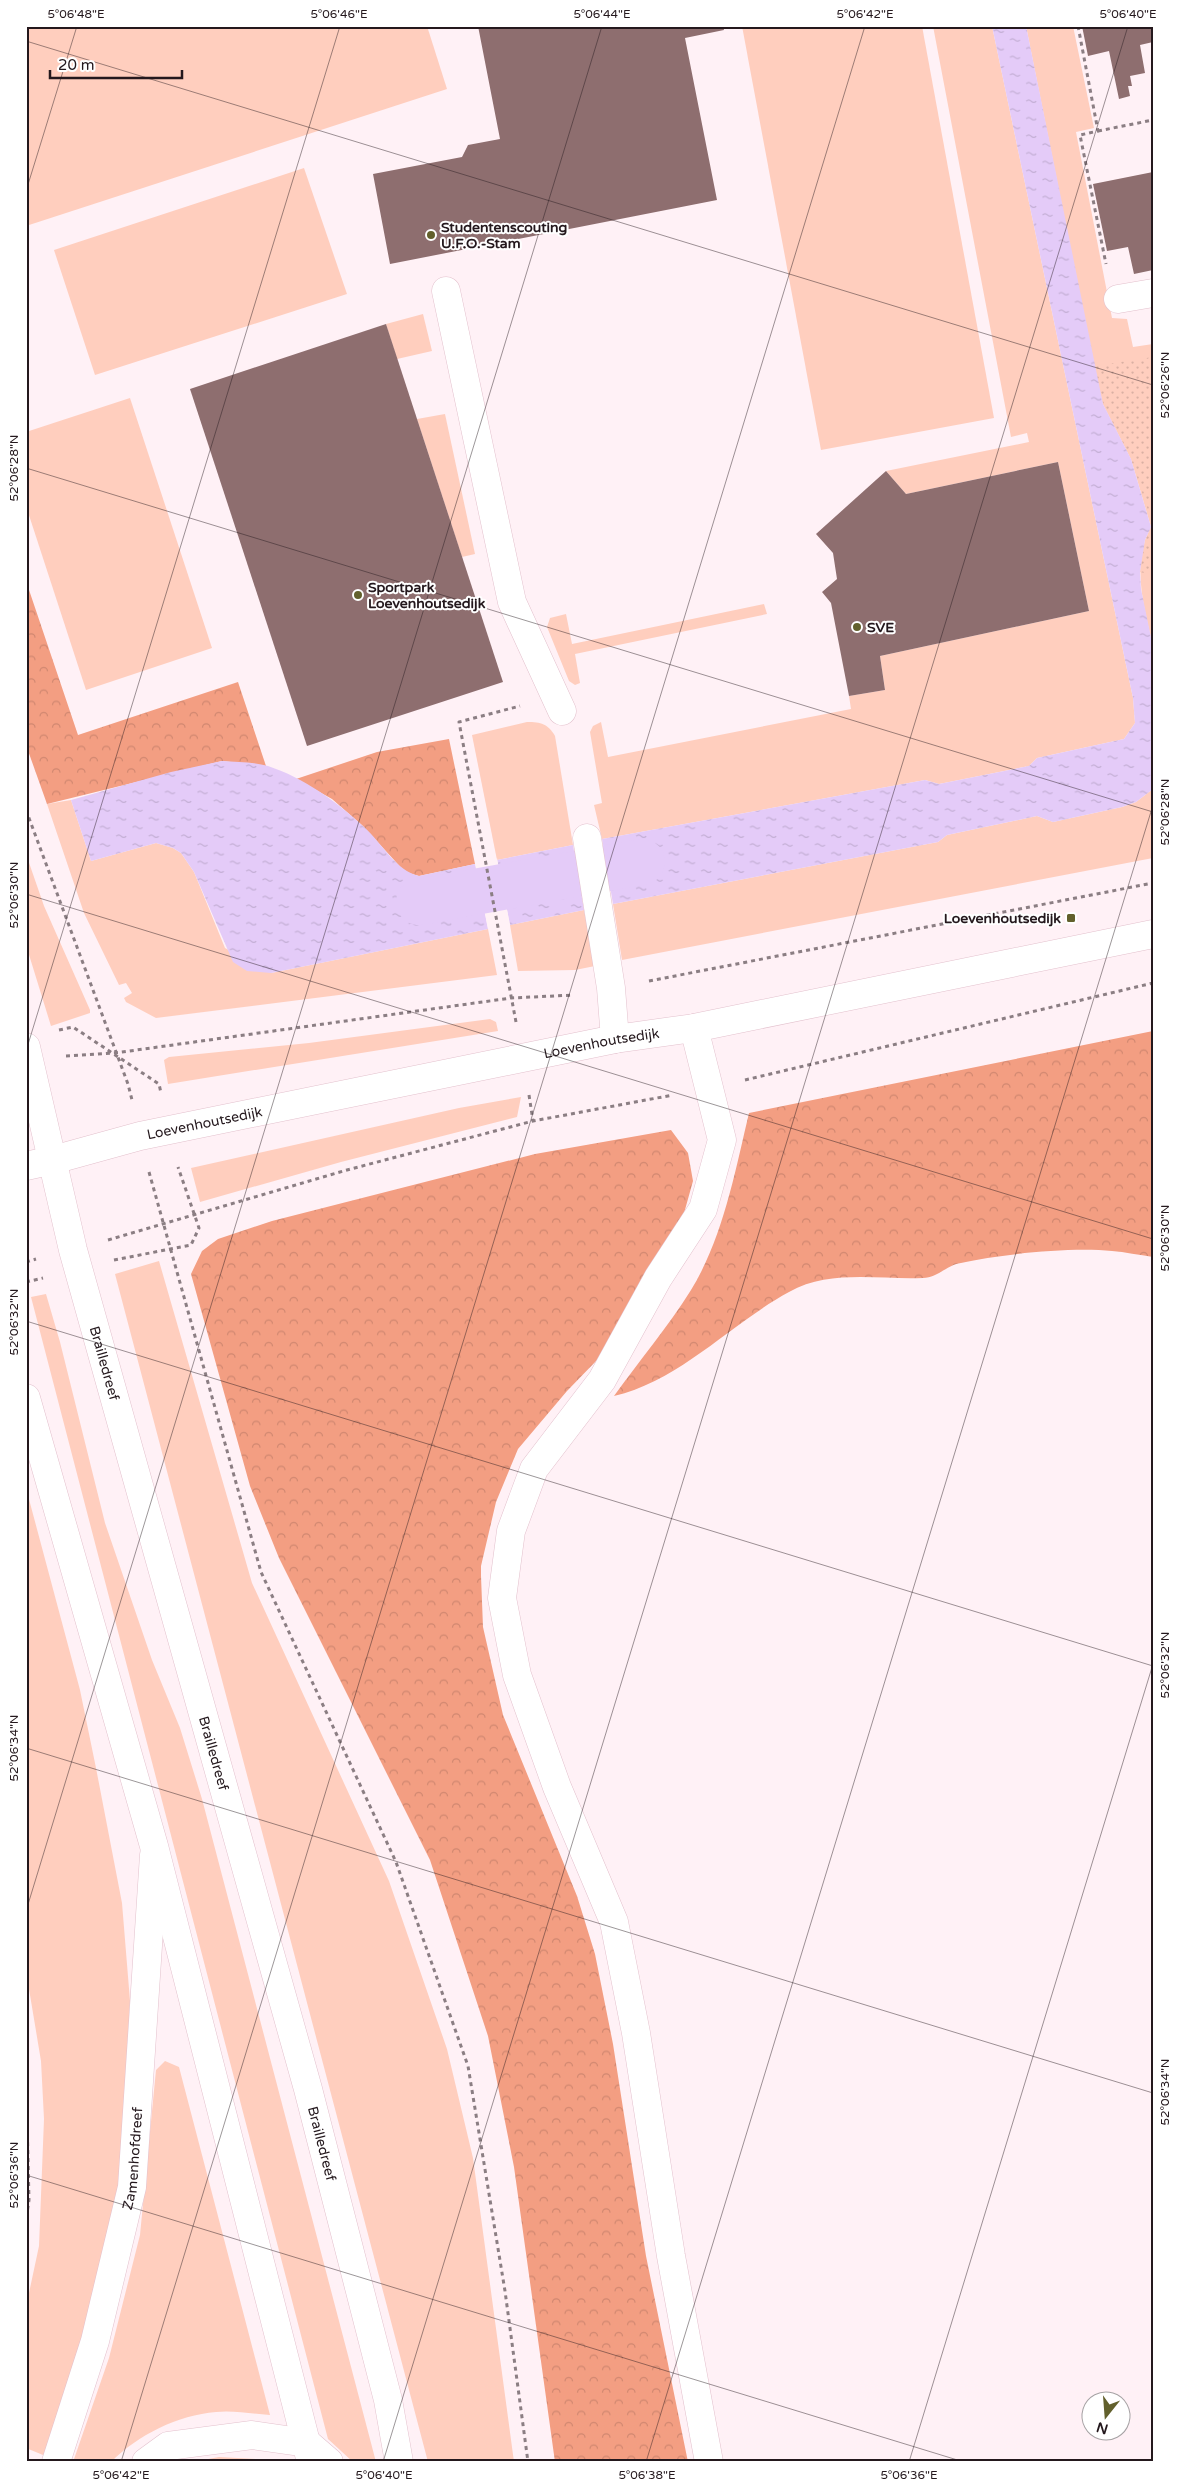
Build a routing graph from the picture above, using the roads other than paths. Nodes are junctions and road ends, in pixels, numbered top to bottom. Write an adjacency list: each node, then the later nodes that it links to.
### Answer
1 (446, 290): 4 (main road)
2 (1153, 293): 3 (main road)
3 (1118, 299)
4 (559, 704)
5 (587, 838): 8 (main road)
6 (1153, 934): 7 (main road, Loevenhoutsedijk)
7 (694, 1028): 8 (main road, Loevenhoutsedijk); 19 (main road)
8 (616, 1039): 10 (main road, Loevenhoutsedijk)
9 (28, 1054): 10 (main road, Brailledreef)
10 (53, 1160): 11 (main road, Loevenhoutsedijk); 18 (main road, Brailledreef)
11 (26, 1166)
12 (26, 1398): 13 (main road)
13 (154, 1846): 14 (main road); 15 (main road, Zamenhofdreef)
14 (309, 2452): 16 (main road); 17 (main road)
15 (56, 2462)
16 (146, 2462)
17 (329, 2462)
18 (399, 2462)
19 (709, 2462)

